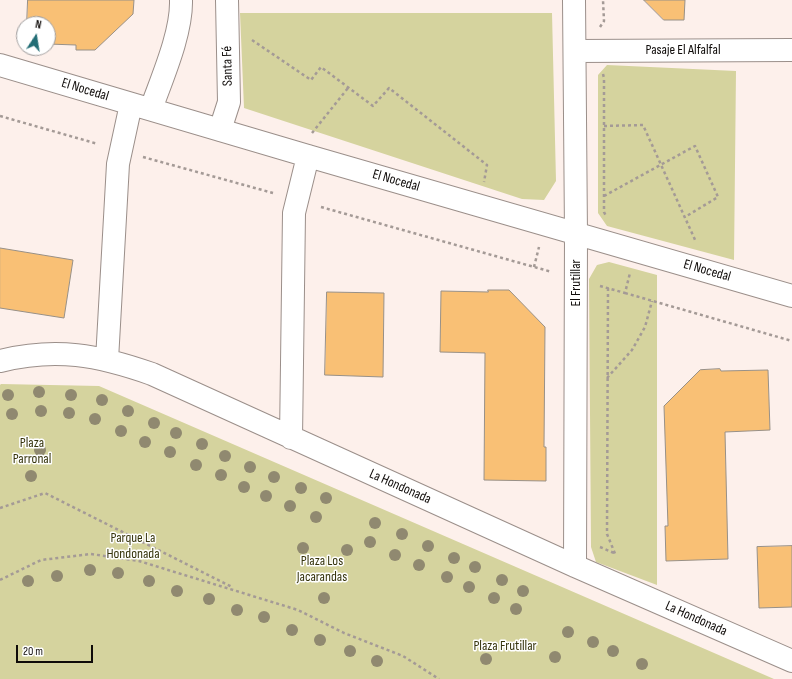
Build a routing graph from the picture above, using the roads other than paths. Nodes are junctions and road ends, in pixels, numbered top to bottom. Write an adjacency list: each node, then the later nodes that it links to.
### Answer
1 (181, 0): 7 (street)
2 (227, 0): 8 (street, Santa Fé)
3 (574, 0): 5 (street, El Frutillar)
4 (792, 50): 5 (street, Pasaje El Alfalfal)
5 (574, 51): 10 (street, El Frutillar)
6 (0, 65): 7 (street, El Nocedal)
7 (141, 107): 8 (street, El Nocedal); 12 (street)
8 (220, 130): 9 (street, El Nocedal)
9 (309, 146): 10 (street, El Nocedal); 14 (street)
10 (576, 234): 11 (street, El Nocedal); 15 (street, El Frutillar)
11 (792, 296)
12 (107, 360): 13 (street, La Hondonada); 14 (street, La Hondonada)
13 (0, 361)
14 (291, 438): 15 (street, La Hondonada)
15 (575, 566): 16 (street, La Hondonada)
16 (789, 653)

